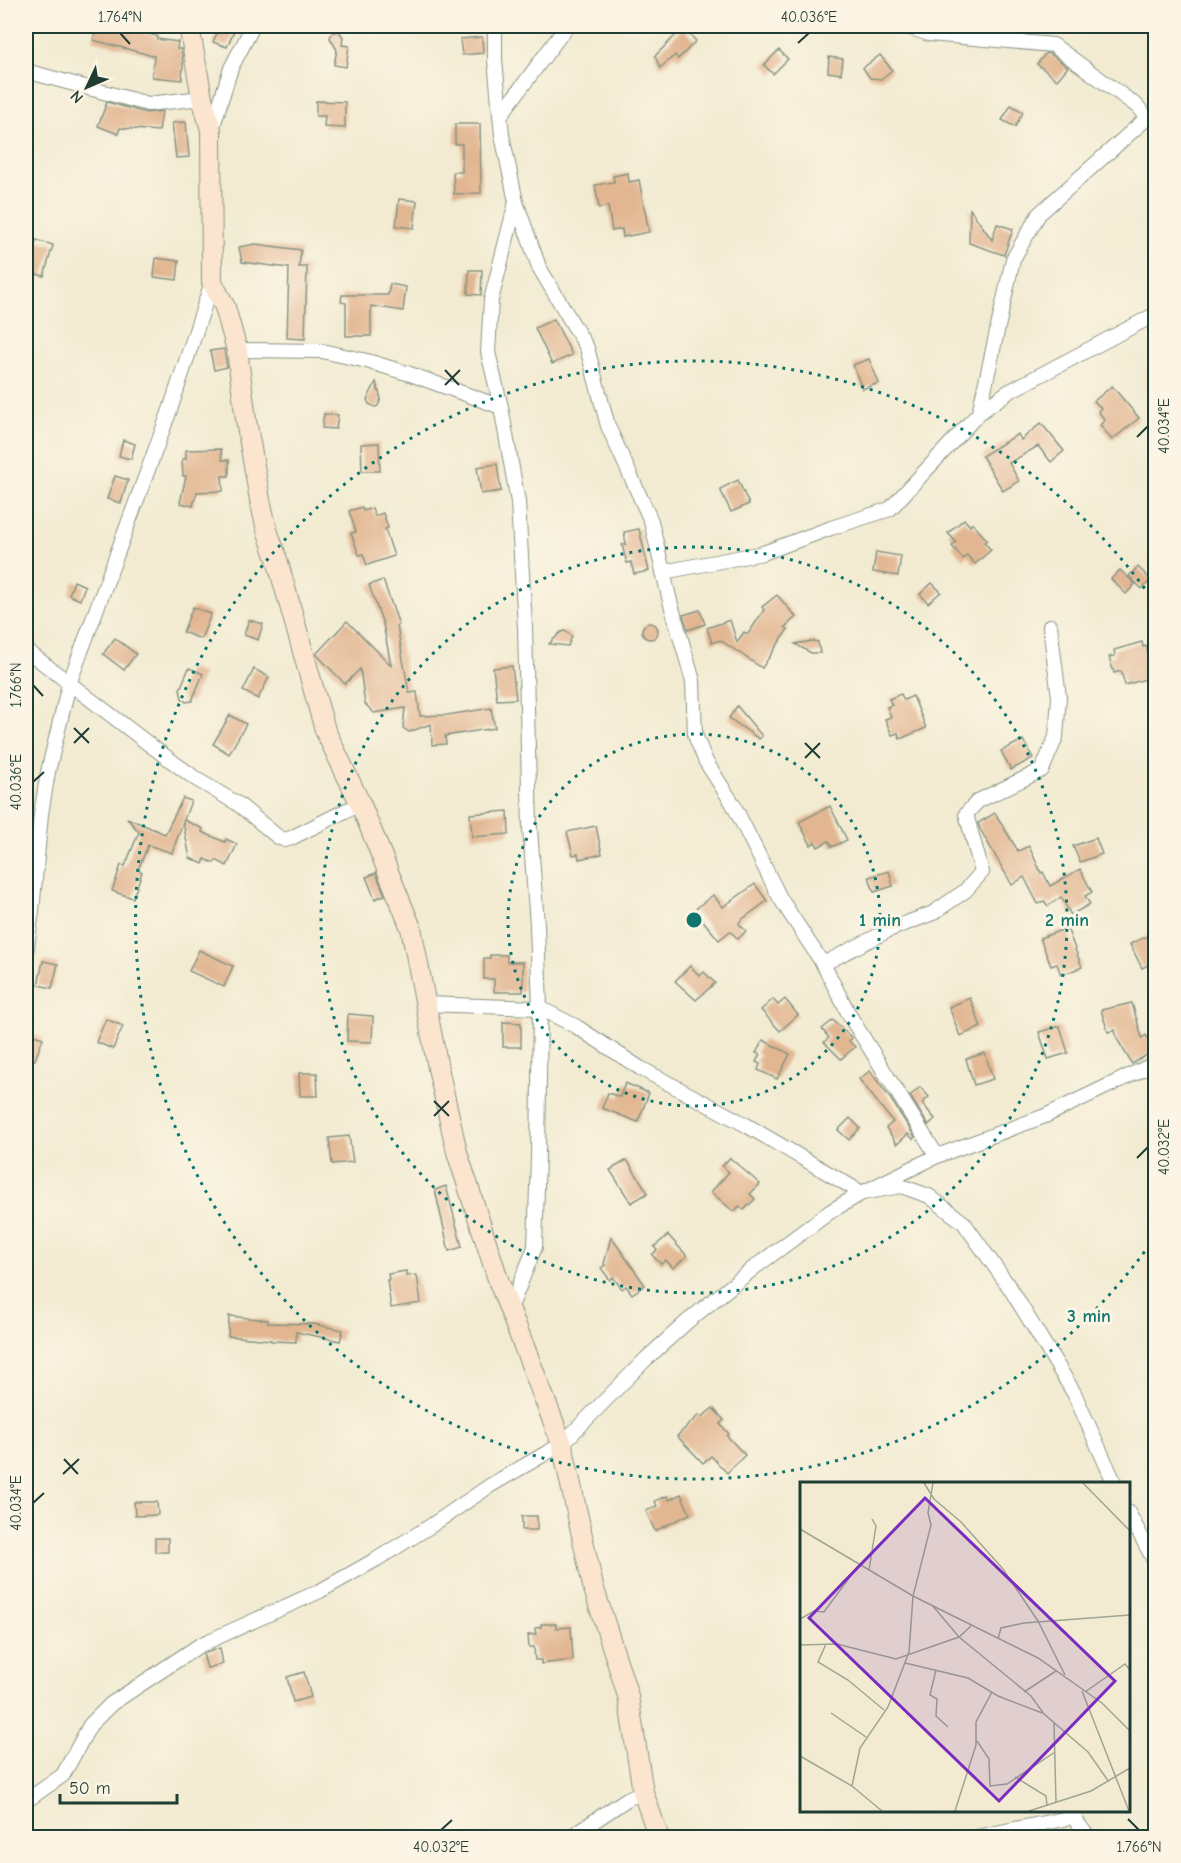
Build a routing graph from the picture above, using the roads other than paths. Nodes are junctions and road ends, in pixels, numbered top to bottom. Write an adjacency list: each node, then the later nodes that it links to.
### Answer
1 (189, 26): 8 (street)
2 (253, 26): 10 (street)
3 (495, 26): 9 (street)
4 (567, 26): 9 (street)
5 (904, 26): 6 (street)
6 (977, 32): 16 (street)
7 (26, 71): 8 (street)
8 (202, 98): 10 (street)
9 (501, 116): 11 (street)
10 (212, 130): 12 (street)
11 (516, 202): 15 (street); 17 (street)
12 (212, 282): 14 (street); 20 (street)
13 (1155, 314): 16 (street)
14 (237, 350): 15 (street); 21 (street)
15 (501, 407): 25 (street)
16 (979, 413): 17 (street)
17 (663, 572): 23 (street)
18 (1050, 626): 23 (street)
19 (26, 650): 20 (street)
20 (69, 684): 21 (street); 22 (street)
21 (361, 805): 24 (street)
22 (26, 954)
23 (823, 964): 27 (street)
24 (425, 1004): 25 (street); 29 (street)
25 (540, 1008): 28 (street); 29 (street)
26 (1155, 1064): 27 (street)
27 (937, 1156): 28 (street)
28 (862, 1193): 30 (street); 31 (street)
29 (510, 1309): 30 (street)
30 (562, 1444): 34 (street); 35 (street)
31 (1114, 1482)
32 (1130, 1516): 33 (street)
33 (1155, 1564)
34 (643, 1792): 36 (street); 37 (street)
35 (26, 1801)
36 (569, 1838)
37 (659, 1838)
38 (972, 1838): 39 (street)
39 (1089, 1838)

